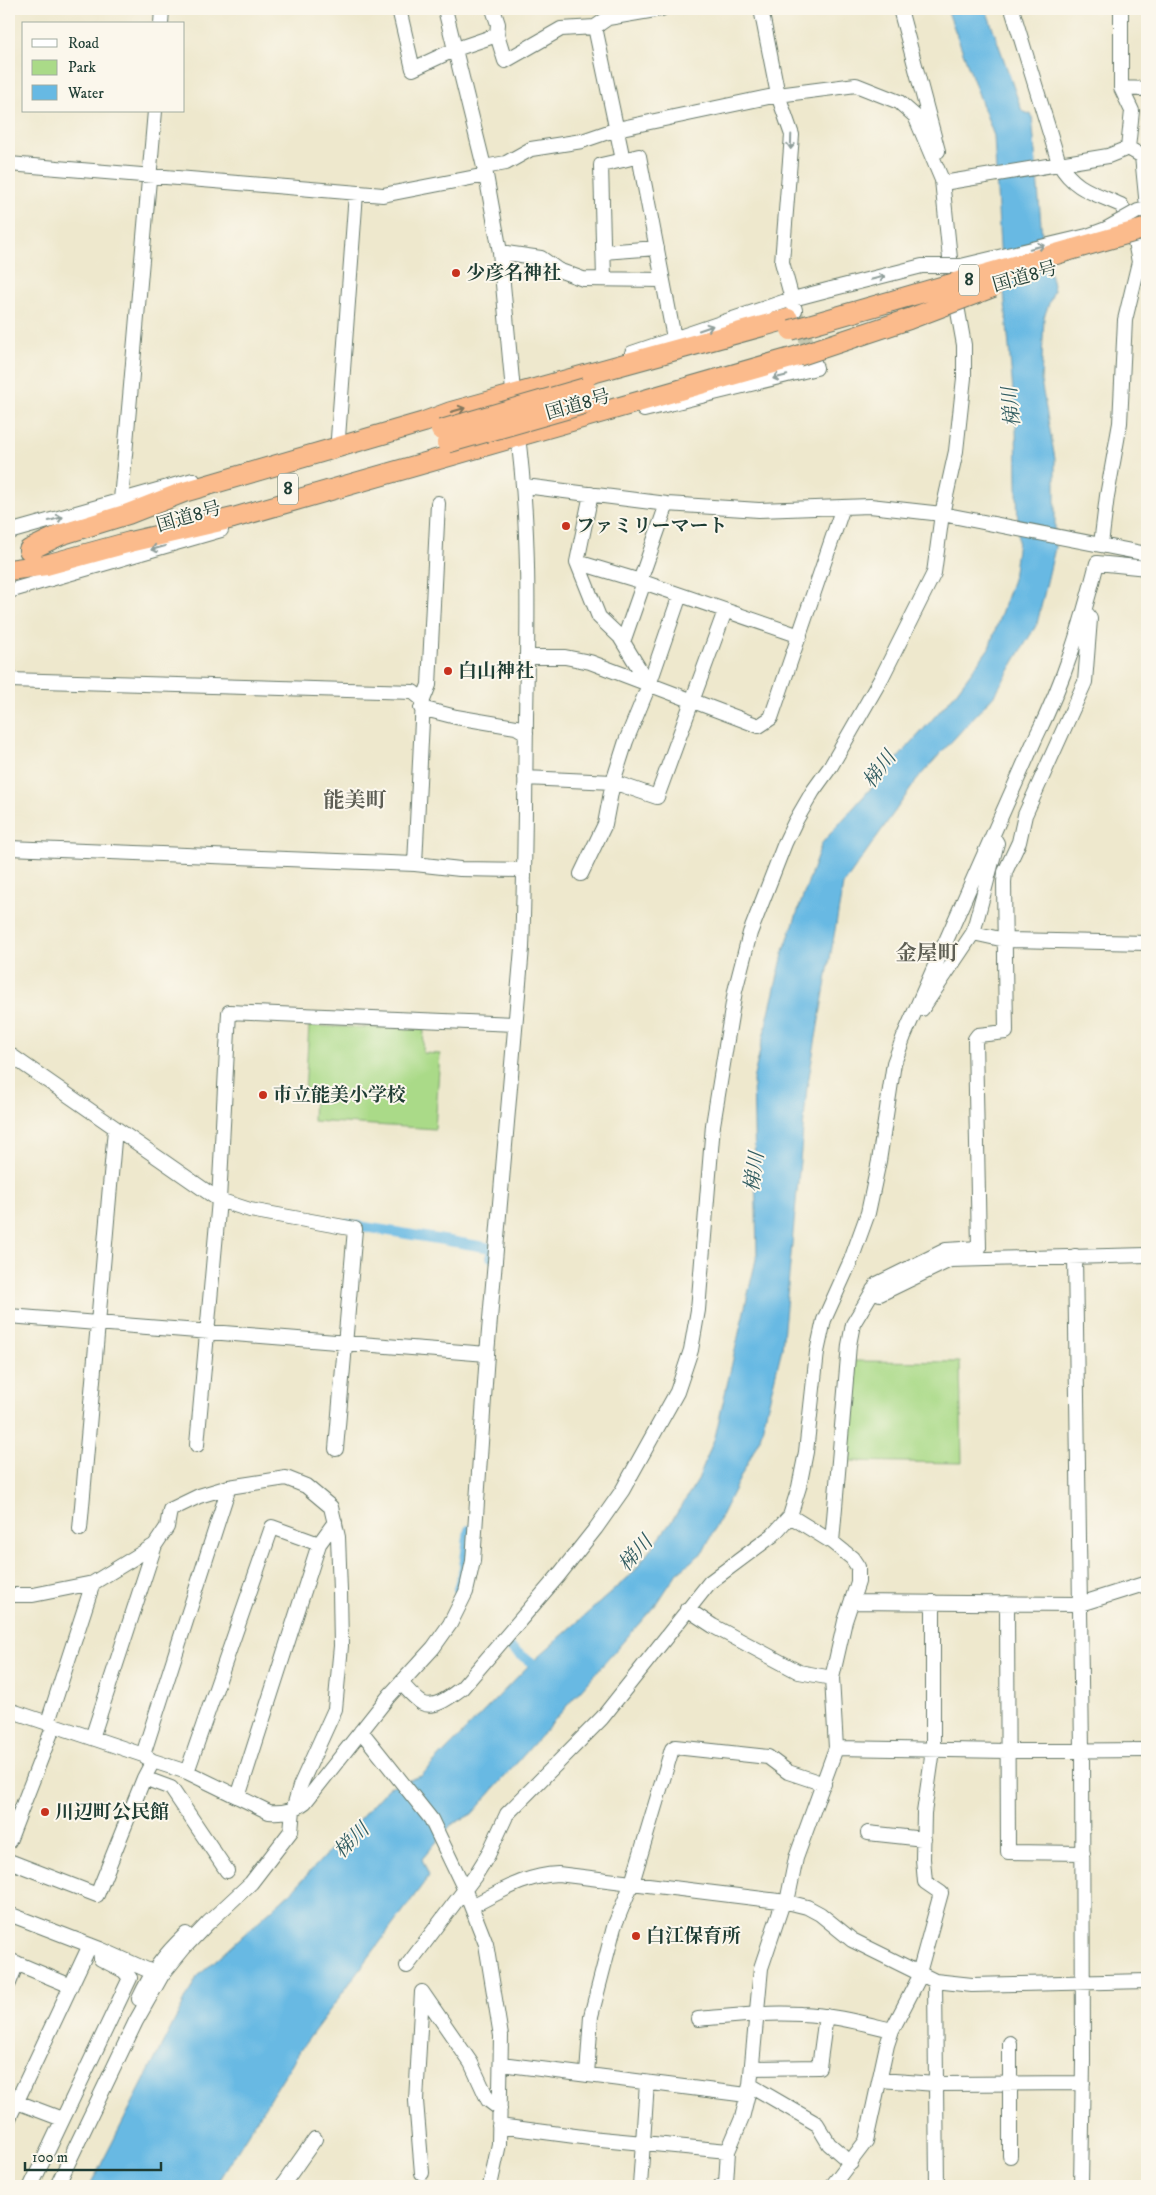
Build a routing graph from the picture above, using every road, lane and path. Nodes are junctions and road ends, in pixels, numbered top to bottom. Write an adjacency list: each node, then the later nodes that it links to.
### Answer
1 (162, 9): 10 (street)
2 (399, 9): 13 (street)
3 (445, 9): 13 (street)
4 (494, 9): 12 (street)
5 (661, 9): 11 (street)
6 (761, 9): 16 (street)
7 (900, 9): 25 (street)
8 (1012, 9): 21 (street)
9 (1121, 9): 14 (street)
10 (161, 22)
11 (595, 27): 12 (street); 18 (street)
12 (497, 35): 13 (street)
13 (456, 49): 23 (street)
14 (1121, 88): 15 (street); 19 (street)
15 (1147, 89)
16 (778, 96): 18 (street); 25 (street); 36 (street, one-way to 36)
17 (155, 112): 24 (street)
18 (617, 129): 20 (street); 23 (street)
19 (1128, 148): 21 (street); 27 (street)
20 (623, 160): 30 (street); 32 (street)
21 (1057, 163): 25 (street); 54 (street)
22 (9, 164): 24 (street)
23 (486, 171): 26 (street); 31 (street)
24 (150, 177): 26 (street); 51 (street)
25 (943, 177): 50 (street)
26 (356, 193): 43 (street)
27 (1147, 208): 36 (street, one-way to 27, bridge)
28 (1147, 228): 35 (highway, 国道8号 / 8, bridge)
29 (1147, 241): 35 (highway, 国道8号 / 8)
30 (657, 248): 32 (street); 34 (street)
31 (500, 252): 33 (street); 39 (street)
32 (603, 252): 33 (street)
33 (604, 279): 34 (street)
34 (663, 280): 37 (street)
35 (988, 281): 36 (highway, 国道8号 / 8, bridge); 36 (highway, bridge)
36 (796, 330): 37 (street, one-way to 36); 38 (highway); 40 (highway, 国道8号 / 8); 40 (highway, one-way to 40)
37 (674, 338): 38 (street)
38 (562, 382): 39 (highway)
39 (513, 395): 41 (highway, one-way to 39); 42 (street)
40 (584, 403): 41 (highway, 国道8号 / 8, bridge); 42 (highway)
41 (442, 430): 43 (street); 51 (highway, 国道8号 / 8)
42 (518, 436): 44 (highway); 45 (street)
43 (338, 438): 51 (street)
44 (470, 449): 51 (highway); 61 (street, one-way to 61)
45 (525, 486): 46 (street); 67 (street)
46 (592, 494): 48 (street); 57 (street)
47 (438, 503): 71 (street)
48 (667, 504): 49 (street); 60 (street)
49 (843, 507): 50 (street); 65 (street)
50 (945, 514): 54 (street); 114 (street)
51 (128, 522): 52 (street, one-way to 51); 53 (highway, 国道8号 / 8)
52 (9, 532)
53 (97, 537): 56 (highway, 国道8号 / 8); 59 (highway)
54 (1097, 544): 55 (street)
55 (1147, 554)
56 (9, 556)
57 (577, 562): 60 (street); 66 (street)
58 (1147, 568): 63 (street)
59 (9, 570)
60 (642, 581): 62 (street); 66 (street)
61 (9, 592)
62 (680, 595): 64 (street); 69 (street)
63 (1086, 609): 75 (street); 81 (street)
64 (725, 611): 65 (street); 70 (street)
65 (800, 636): 70 (street)
66 (622, 642): 69 (street)
67 (527, 657): 69 (street); 72 (street)
68 (9, 680): 71 (street)
69 (649, 685): 70 (street); 74 (street)
70 (692, 701): 74 (street)
71 (422, 704): 72 (street); 77 (street)
72 (526, 733): 73 (street)
73 (525, 778): 74 (street); 78 (street)
74 (613, 782): 79 (street)
75 (992, 835): 80 (street); 83 (street)
76 (9, 848): 77 (street)
77 (415, 864): 78 (street)
78 (524, 870): 84 (street)
79 (581, 874)
80 (973, 933): 81 (street); 83 (street)
81 (1005, 940): 82 (street); 90 (street)
82 (1147, 943)
83 (915, 1012): 99 (street)
84 (515, 1024): 87 (street); 95 (street)
85 (9, 1054): 86 (street)
86 (115, 1129): 87 (street); 92 (street)
87 (218, 1200): 93 (street); 94 (street)
88 (1075, 1256): 89 (street); 90 (street); 111 (street)
89 (1147, 1256)
90 (873, 1290): 102 (street)
91 (9, 1316): 92 (street)
92 (97, 1323): 93 (street); 101 (street)
93 (208, 1331): 94 (street); 96 (street)
94 (345, 1343): 95 (street); 97 (street)
95 (488, 1354): 114 (street)
96 (197, 1445)
97 (336, 1450)
98 (230, 1487): 100 (street); 104 (street); 124 (street)
99 (790, 1516): 102 (street); 112 (street)
100 (335, 1522): 103 (street); 129 (street)
101 (80, 1530)
102 (832, 1542): 108 (street)
103 (319, 1544): 125 (street); 128 (street)
104 (155, 1545): 105 (street); 118 (street)
105 (93, 1583): 107 (street); 116 (street)
106 (1147, 1583): 111 (street)
107 (9, 1595)
108 (852, 1602): 109 (street); 113 (street)
109 (933, 1602): 110 (street); 120 (street)
110 (1006, 1603): 111 (street); 123 (street)
111 (1080, 1604): 121 (street)
112 (687, 1609): 113 (street); 136 (street)
113 (832, 1678): 119 (street)
114 (401, 1683): 117 (street)
115 (9, 1710): 116 (street)
116 (51, 1723): 118 (street); 132 (street)
117 (361, 1731): 129 (street); 136 (street)
118 (92, 1738): 124 (street)
119 (836, 1748): 120 (street); 127 (street)
120 (933, 1750): 123 (street); 131 (street)
121 (1082, 1750): 122 (street); 123 (street); 133 (street)
122 (1147, 1750)
123 (1007, 1751): 133 (street)
124 (148, 1758): 125 (street); 126 (street)
125 (187, 1772): 128 (street)
126 (144, 1778): 134 (street); 135 (street)
127 (824, 1784): 137 (street); 138 (street)
128 (238, 1797): 129 (street)
129 (293, 1810): 141 (street)
130 (868, 1833): 131 (street)
131 (924, 1839): 146 (street)
132 (9, 1841)
133 (1083, 1853): 149 (street)
134 (9, 1861)
135 (227, 1870)
136 (462, 1883): 139 (street); 144 (street)
137 (632, 1883): 138 (street); 139 (street); 160 (street)
138 (787, 1902): 146 (street); 152 (street)
139 (472, 1906): 158 (street)
140 (9, 1914): 142 (street)
141 (208, 1922): 145 (street); 155 (street)
142 (95, 1947): 145 (street); 151 (street); 170 (street)
143 (13, 1962): 150 (street); 151 (street)
144 (407, 1966)
145 (152, 1972): 155 (street)
146 (920, 1973): 147 (street); 156 (street)
147 (936, 1981): 149 (street); 165 (street)
148 (1147, 1981): 149 (street)
149 (1083, 1982): 164 (street)
150 (9, 1983)
151 (71, 1986): 167 (street)
152 (757, 2014): 153 (street); 154 (street); 159 (street)
153 (826, 2016): 156 (street); 159 (street)
154 (698, 2020)
155 (136, 2021): 179 (street)
156 (892, 2030): 161 (street)
157 (1010, 2043): 163 (street)
158 (501, 2064): 160 (street); 168 (street)
159 (752, 2068): 166 (street)
160 (587, 2074): 162 (street)
161 (880, 2080): 165 (street); 176 (street)
162 (646, 2083): 166 (street); 173 (street)
163 (1010, 2083): 164 (street); 165 (street); 175 (street)
164 (1083, 2083): 186 (street)
165 (936, 2084): 185 (street)
166 (748, 2090): 174 (street); 176 (street)
167 (13, 2100): 169 (street); 170 (street)
168 (500, 2109): 171 (street); 177 (street)
169 (9, 2118)
170 (62, 2119): 178 (street)
171 (499, 2126): 173 (street); 181 (street)
172 (315, 2139): 180 (street)
173 (644, 2142): 174 (street); 182 (street)
174 (728, 2150): 183 (street)
175 (1010, 2156)
176 (852, 2163): 184 (street)
177 (422, 2173)
178 (31, 2186)
179 (57, 2186)
180 (282, 2186)
181 (490, 2186)
182 (640, 2186)
183 (720, 2186)
184 (832, 2186)
185 (937, 2186)
186 (1081, 2186)

